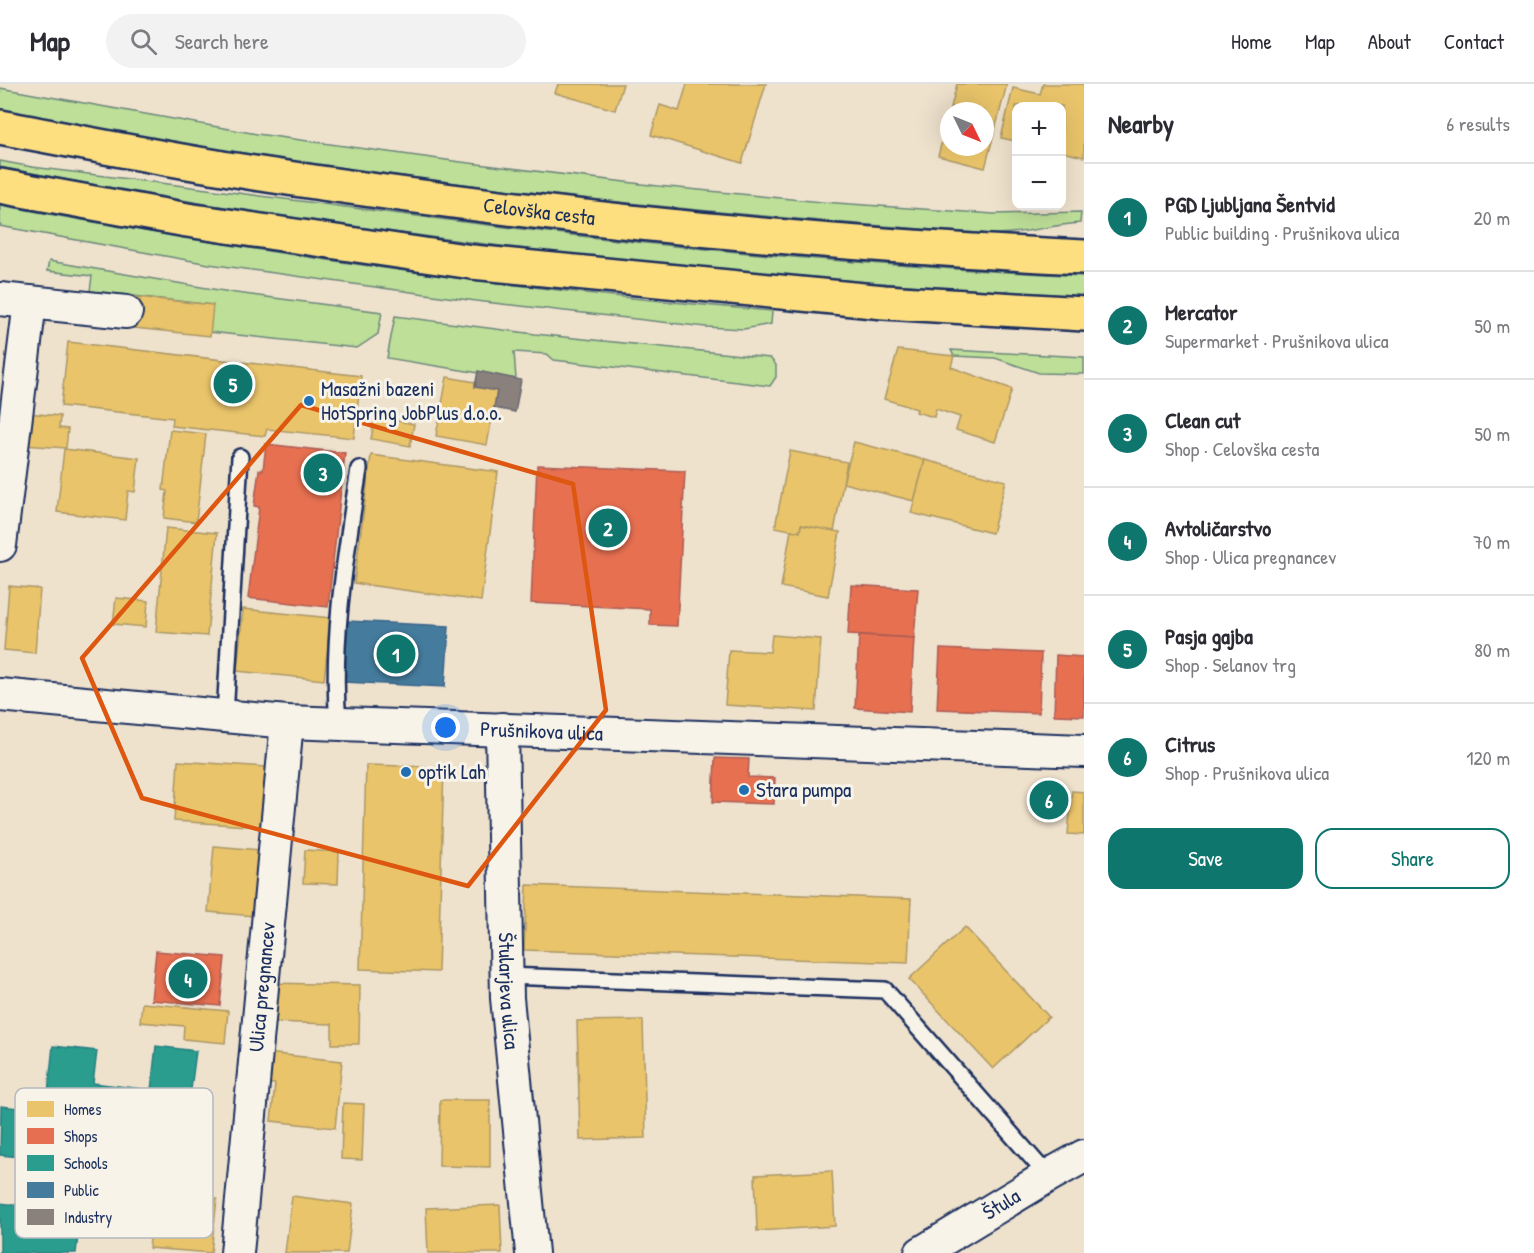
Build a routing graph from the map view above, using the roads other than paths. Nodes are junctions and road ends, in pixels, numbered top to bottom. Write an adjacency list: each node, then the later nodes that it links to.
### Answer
1 (0, 127): 3 (main road, Celovška cesta)
2 (0, 186): 6 (main road)
3 (1084, 257)
4 (15, 301): 5 (street); 9 (street)
5 (126, 312)
6 (1084, 314)
7 (240, 457): 11 (lane)
8 (359, 469): 13 (lane)
9 (0, 545)
10 (0, 695): 11 (street, Prušnikova ulica)
11 (225, 716): 12 (street, Prušnikova ulica)
12 (286, 722): 13 (street, Prušnikova ulica); 19 (street, Ulica pregnancev)
13 (338, 723): 14 (street, Prušnikova ulica)
14 (502, 729): 15 (street, Prušnikova ulica); 16 (street, Štularjeva ulica)
15 (1084, 751)
16 (506, 976): 18 (lane); 20 (street, Štularjeva ulica)
17 (1084, 1156): 18 (street, Štula)
18 (1048, 1176): 21 (street, Štula)
19 (237, 1253)
20 (532, 1253)
21 (921, 1253)

